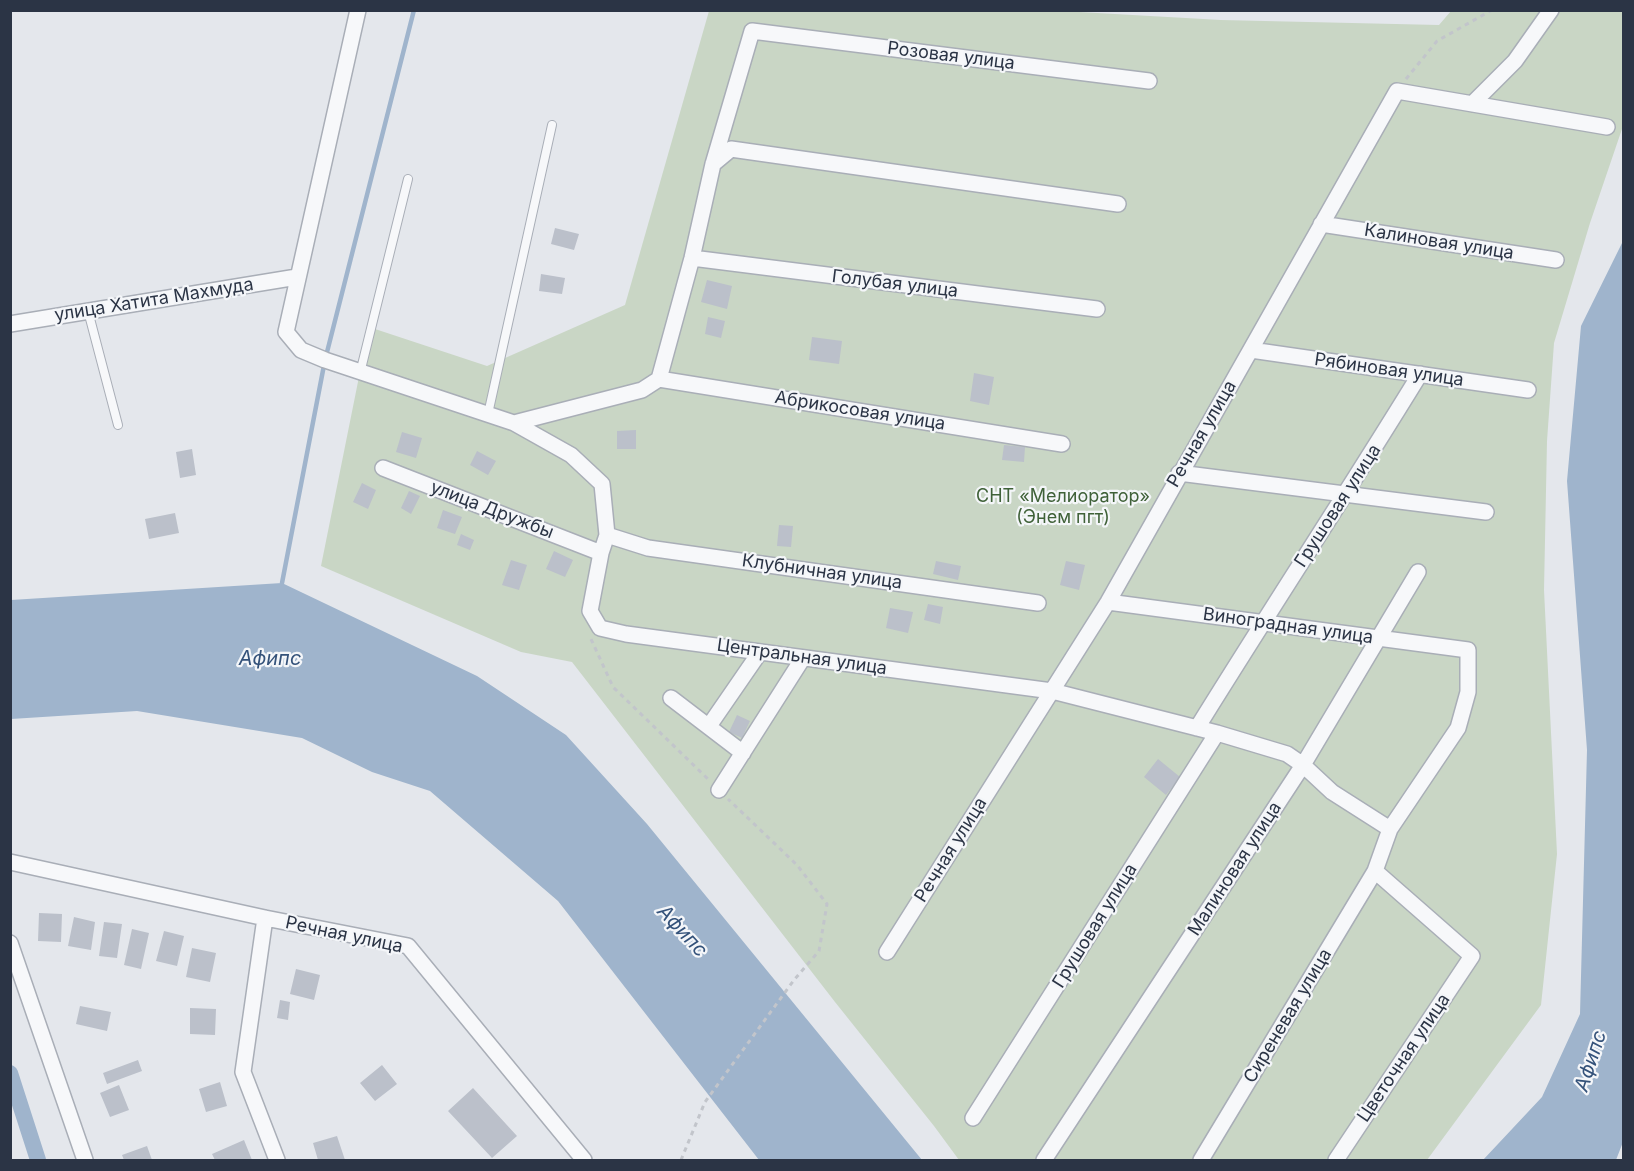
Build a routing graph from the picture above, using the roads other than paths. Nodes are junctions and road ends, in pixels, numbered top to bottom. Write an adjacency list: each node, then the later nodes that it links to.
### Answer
1 (358, 10): 13 (street)
2 (1551, 10): 4 (street)
3 (1149, 81): 7 (street, Розовая улица)
4 (1472, 104): 6 (street); 10 (street, Речная улица)
5 (552, 125): 22 (lane)
6 (1607, 127)
7 (713, 164): 9 (street); 11 (street)
8 (408, 178): 18 (lane)
9 (1118, 204)
10 (1321, 224): 12 (street, Калиновая улица); 17 (street, Речная улица)
11 (692, 258): 14 (street, Голубая улица); 20 (street)
12 (1556, 260)
13 (297, 277): 15 (street, улица Хатита Махмуда); 18 (street, Центральная улица)
14 (1097, 309)
15 (88, 311): 16 (street, улица Хатита Махмуда); 24 (lane)
16 (10, 324)
17 (1251, 350): 19 (street, Рябиновая улица); 27 (street, Речная улица)
18 (360, 373): 22 (street, Центральная улица)
19 (1420, 374): 21 (street, Рябиновая улица); 28 (street, Грушовая улица)
20 (658, 379): 23 (street); 25 (street, Абрикосовая улица)
21 (1528, 390)
22 (488, 414): 23 (street, Центральная улица)
23 (514, 423): 30 (street, Центральная улица)
24 (118, 425)
25 (1062, 444)
26 (383, 468): 31 (street, улица Дружбы)
27 (1179, 473): 28 (street); 33 (street, Речная улица)
28 (1346, 495): 29 (street); 35 (street, Грушовая улица)
29 (1486, 512)
30 (607, 535): 31 (street, Центральная улица); 34 (street, Клубничная улица)
31 (601, 553): 37 (street, Центральная улица)
32 (1418, 572): 36 (street, Малиновая улица)
33 (1108, 602): 35 (street, Виноградная улица); 39 (street, Речная улица)
34 (1038, 603)
35 (1262, 622): 36 (street, Виноградная улица); 42 (street, Грушовая улица)
36 (1378, 638): 45 (street, Малиновая улица); 47 (street, Виноградная улица)
37 (760, 652): 38 (street, Центральная улица); 41 (street)
38 (803, 658): 39 (street, Центральная улица); 44 (street)
39 (1052, 691): 42 (street, Центральная улица); 52 (street, Речная улица)
40 (671, 698): 41 (street)
41 (709, 726): 44 (street)
42 (1197, 728): 43 (street, Центральная улица)
43 (1216, 733): 45 (street, Центральная улица); 53 (street, Грушовая улица)
44 (743, 753): 46 (street)
45 (1303, 765): 47 (street, Центральная улица); 57 (street, Малиновая улица)
46 (719, 790)
47 (1390, 829): 49 (street)
48 (10, 861): 50 (street, Речная улица)
49 (1375, 871): 58 (street, Сиреневая улица); 59 (street, Цветочная улица)
50 (265, 918): 55 (street); 56 (street, Речная улица)
51 (10, 943): 54 (street)
52 (887, 952)
53 (973, 1118)
54 (85, 1161)
55 (277, 1161)
56 (584, 1161)
57 (1044, 1161)
58 (1201, 1161)
59 (1336, 1161)

